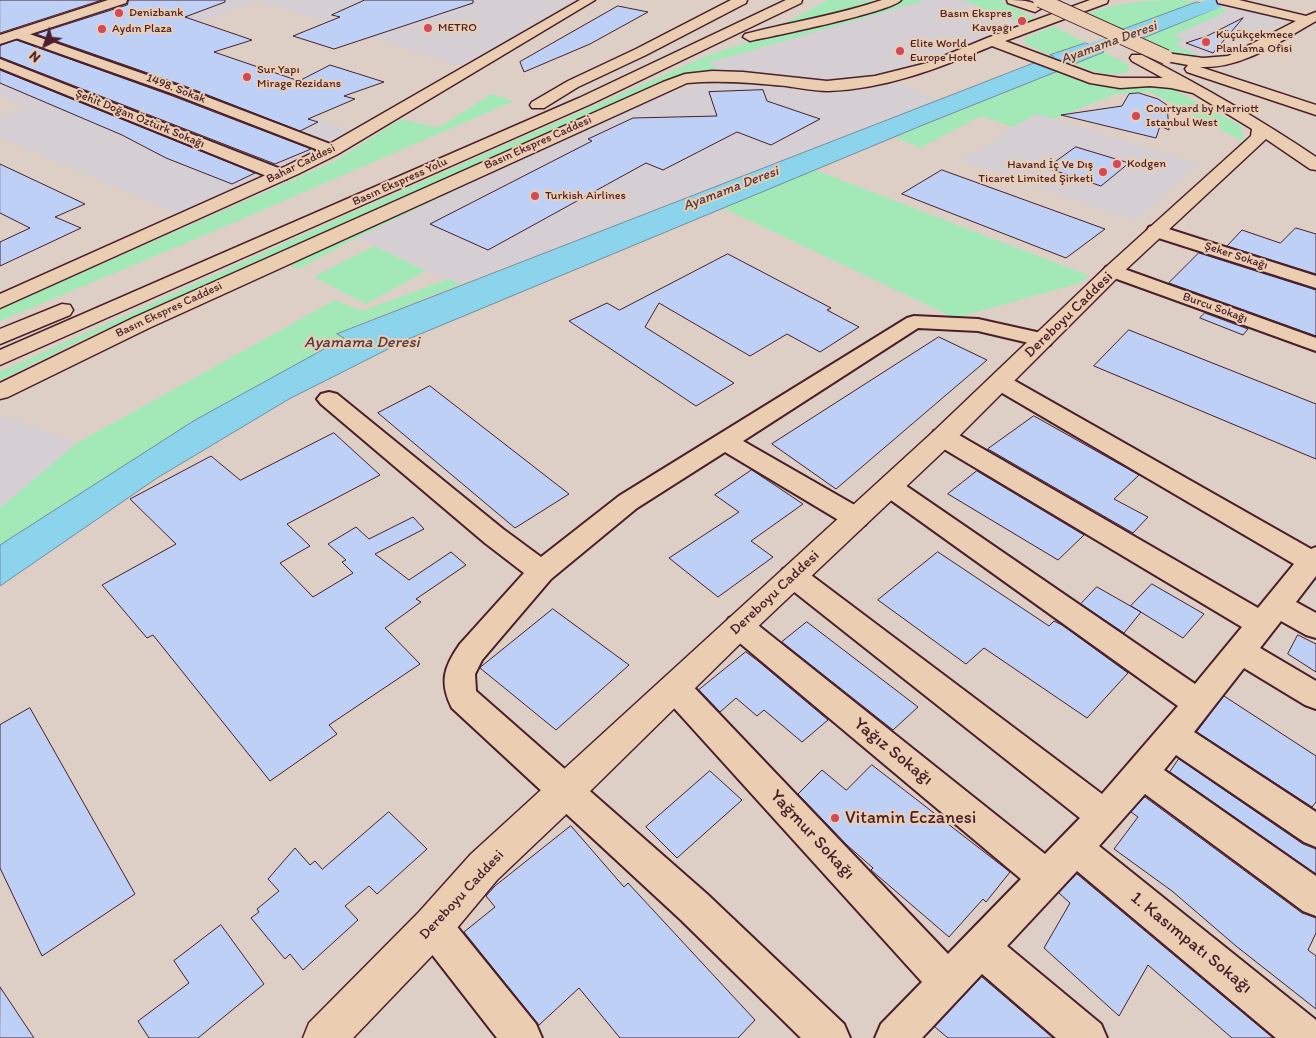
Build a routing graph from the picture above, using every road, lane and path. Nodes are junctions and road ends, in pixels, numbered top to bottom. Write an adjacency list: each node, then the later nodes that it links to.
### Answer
1 (121, 0): 17 (main road)
2 (589, 0): 37 (main road, Bahar Caddesi)
3 (722, 0): 16 (main road)
4 (741, 0): 16 (main road)
5 (769, 0): 33 (main road, Basın Ekspress Yolu)
6 (895, 0): 20 (main road)
7 (1013, 0): 13 (main road)
8 (1020, 0): 13 (main road)
9 (1102, 0): 14 (main road, Basın Ekspres Caddesi)
10 (1223, 0): 11 (main road)
11 (1249, 1): 15 (main road)
12 (801, 3): 20 (main road); 31 (main road, Basın Ekspress Yolu)
13 (1038, 4): 22 (main road); 23 (main road, bridge)
14 (1077, 5): 19 (main road, Basın Ekspres Caddesi)
15 (1313, 17): 21 (main road)
16 (679, 32): 33 (main road)
17 (18, 34): 18 (main road); 27 (street, 1498. Sokak)
18 (0, 40)
19 (1005, 43): 26 (main road); 52 (main road, Basın Ekspres Caddesi)
20 (713, 49): 31 (main road)
21 (1240, 57): 23 (main road); 30 (main road)
22 (1137, 58): 26 (main road); 28 (main road)
23 (1166, 58): 25 (main road)
24 (0, 63): 34 (street, Şehit Doğan Öztürk Sokağı)
25 (1182, 66): 30 (main road); 39 (main road)
26 (1087, 75): 28 (main road)
27 (169, 87): 29 (street); 37 (street, 1498. Sokak)
28 (1198, 90): 36 (main road)
29 (151, 94)
30 (1280, 98): 35 (main road)
31 (585, 101): 50 (main road, Basın Ekspress Yolu)
32 (134, 102): 34 (street)
33 (538, 105): 42 (main road, Basın Ekspress Yolu)
34 (116, 109): 40 (street, Şehit Doğan Öztürk Sokağı)
35 (1316, 110)
36 (1260, 127): 38 (main road, Dereboyu Caddesi); 39 (main road)
37 (332, 150): 40 (main road, Bahar Caddesi)
38 (1235, 158): 39 (main road); 41 (main road, Dereboyu Caddesi)
39 (1314, 160)
40 (280, 176): 46 (main road, Bahar Caddesi)
41 (1156, 231): 43 (main road, Dereboyu Caddesi); 44 (street, Şeker Sokağı)
42 (173, 262)
43 (1113, 271): 48 (main road, Dereboyu Caddesi); 49 (street, Burcu Sokağı)
44 (1316, 282)
45 (83, 301): 47 (main road)
46 (0, 302)
47 (0, 337)
48 (1042, 340): 51 (main road, Dereboyu Caddesi); 55 (street)
49 (1316, 345)
50 (0, 358)
51 (1000, 382): 54 (main road, Dereboyu Caddesi); 58 (street)
52 (0, 392)
53 (329, 400): 59 (street)
54 (943, 437): 56 (main road, Dereboyu Caddesi); 61 (street)
55 (725, 441): 57 (street); 59 (street)
56 (890, 487): 57 (main road, Dereboyu Caddesi); 67 (street)
57 (856, 518): 60 (main road, Dereboyu Caddesi)
58 (1314, 560): 61 (street)
59 (541, 572): 70 (street)
60 (793, 576): 62 (main road, Dereboyu Caddesi); 71 (street)
61 (1269, 615): 63 (street); 64 (street)
62 (739, 626): 65 (main road, Dereboyu Caddesi); 74 (street, Yağız Sokağı)
63 (1316, 627)
64 (1240, 651): 66 (street); 67 (street)
65 (675, 688): 70 (main road, Dereboyu Caddesi); 78 (street, Yağmur Sokağı)
66 (1316, 696)
67 (1198, 703): 68 (street)
68 (1172, 735): 69 (street); 72 (street)
69 (1142, 773): 71 (street); 75 (street)
70 (566, 793): 76 (main road, Dereboyu Caddesi); 81 (street)
71 (1104, 816): 73 (street)
72 (1316, 830)
73 (1075, 848): 74 (street); 84 (street, 1. Kasımpatı Sokağı)
74 (1046, 878): 77 (street)
75 (1316, 898)
76 (433, 926): 79 (main road, Dereboyu Caddesi); 80 (street)
77 (980, 948): 78 (street); 83 (street)
78 (948, 982): 82 (street)
79 (329, 1036)
80 (522, 1038)
81 (830, 1038)
82 (895, 1038)
83 (1087, 1038)
84 (1307, 1038)

